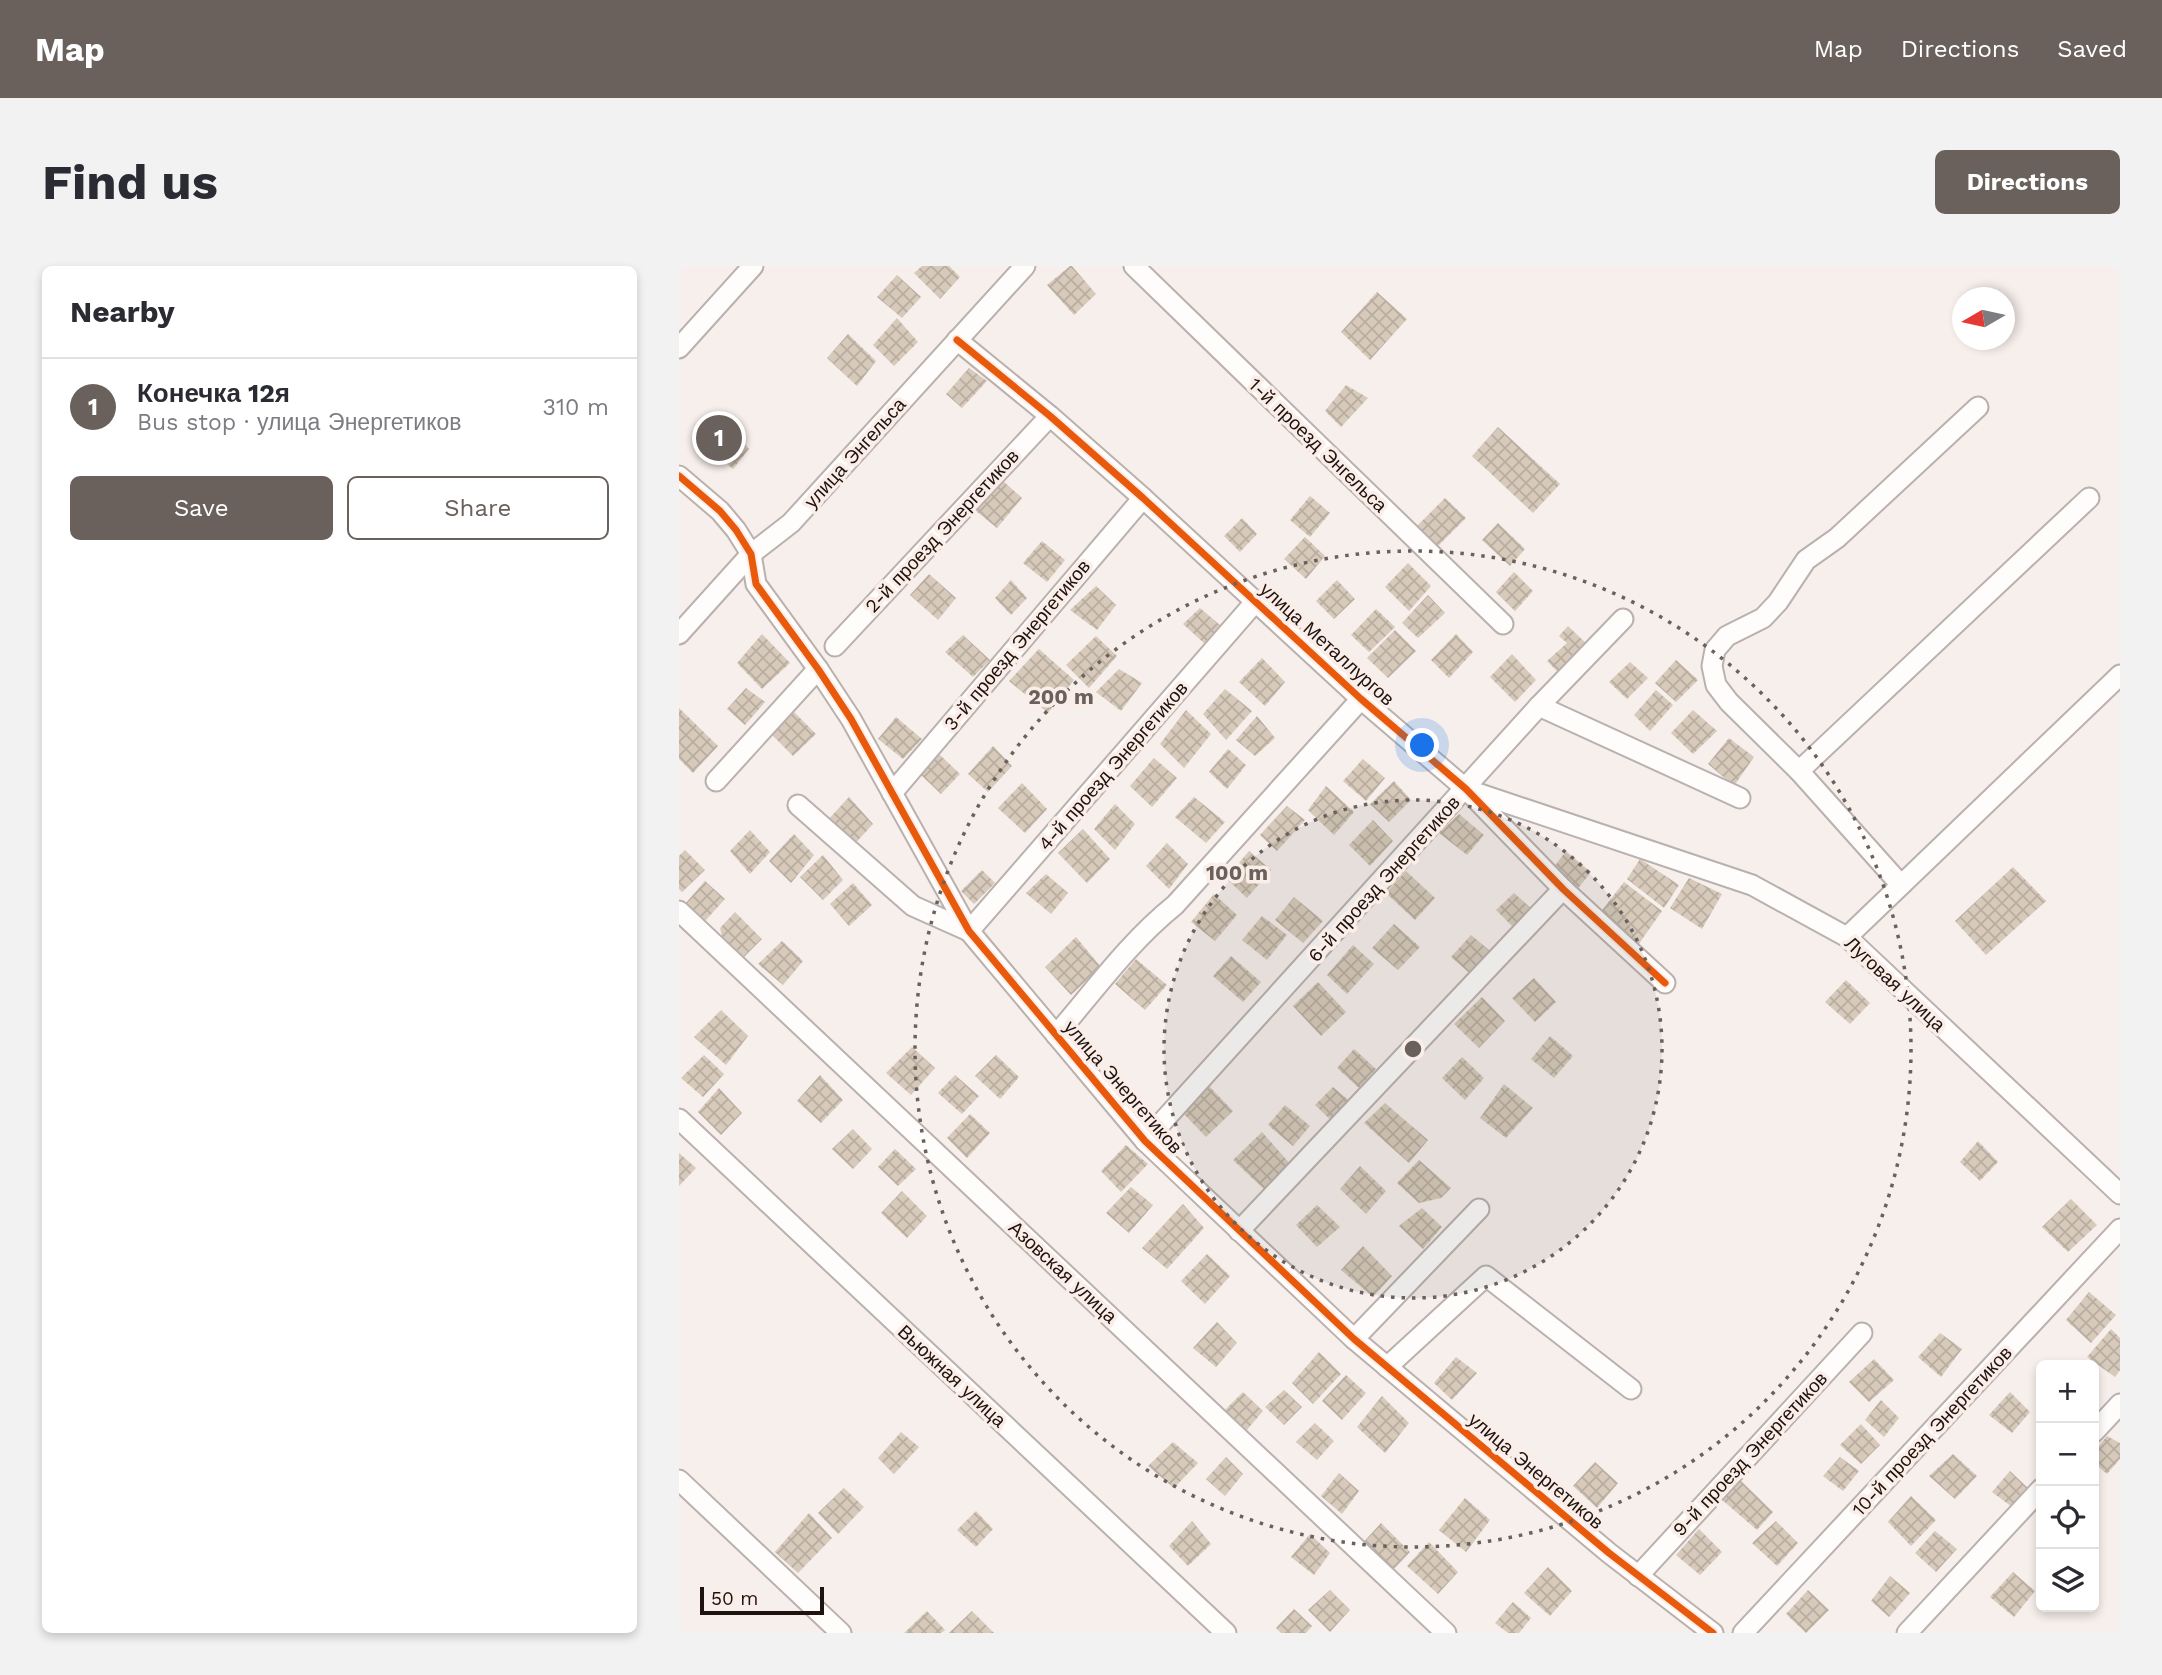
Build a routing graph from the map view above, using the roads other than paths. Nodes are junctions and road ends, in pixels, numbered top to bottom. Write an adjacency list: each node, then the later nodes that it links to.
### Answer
1 (753, 266): 5 (street)
2 (1025, 266): 4 (street, улица Энгельса)
3 (1134, 266): 14 (street, 1-й проезд Энгельса)
4 (957, 340): 7 (street, улица Металлургов); 11 (street, улица Энгельса)
5 (679, 348)
6 (1978, 407): 21 (street)
7 (1050, 416): 9 (street, улица Металлургов); 16 (street, 2-й проезд Энергетиков)
8 (679, 476): 11 (street, улица Энергетиков)
9 (1143, 498): 12 (street, улица Металлургов); 24 (street, 3-й проезд Энергетиков)
10 (2089, 498): 21 (street)
11 (751, 555): 15 (street, улица Энгельса); 17 (street, улица Энергетиков)
12 (1256, 601): 19 (street, улица Металлургов); 30 (street, 4-й проезд Энергетиков)
13 (1623, 619): 20 (street, 6-й проезд Энергетиков)
14 (1503, 624)
15 (679, 634)
16 (835, 646)
17 (818, 669): 22 (street); 24 (street, улица Энергетиков)
18 (2120, 675): 27 (street)
19 (1361, 699): 23 (street, улица Металлургов); 33 (street)
20 (1539, 706): 23 (street, 6-й проезд Энергетиков); 25 (street)
21 (1799, 771): 27 (street)
22 (716, 780)
23 (1466, 789): 28 (street, улица Металлургов); 31 (street, Луговая улица); 35 (street, 6-й проезд Энергетиков)
24 (892, 793): 30 (street, улица Энергетиков)
25 (1740, 798)
26 (798, 805): 30 (street)
27 (1901, 885): 31 (street)
28 (1563, 889): 32 (street, улица Металлургов); 39 (street)
29 (679, 911): 51 (street, Азовская улица)
30 (969, 931): 33 (street, улица Энергетиков)
31 (1847, 937): 36 (street, Луговая улица)
32 (1665, 983)
33 (1056, 1035): 35 (street, улица Энергетиков)
34 (679, 1119): 50 (street, Вьюжная улица)
35 (1145, 1141): 39 (street, улица Энергетиков)
36 (2120, 1194)
37 (1479, 1209): 41 (street)
38 (2120, 1229): 53 (street, 10-й проезд Энергетиков)
39 (1240, 1231): 41 (street, улица Энергетиков)
40 (1862, 1333): 48 (street, 9-й проезд Энергетиков)
41 (1354, 1339): 42 (street, улица Энергетиков)
42 (1387, 1367): 43 (street); 48 (street, улица Энергетиков)
43 (1631, 1389)
44 (2120, 1404): 45 (street)
45 (2099, 1427)
46 (679, 1480): 49 (street)
47 (2036, 1494): 54 (street)
48 (1638, 1576): 52 (street, улица Энергетиков)
49 (841, 1633)
50 (1226, 1633)
51 (1446, 1633)
52 (1713, 1633)
53 (1743, 1633)
54 (1907, 1633)

